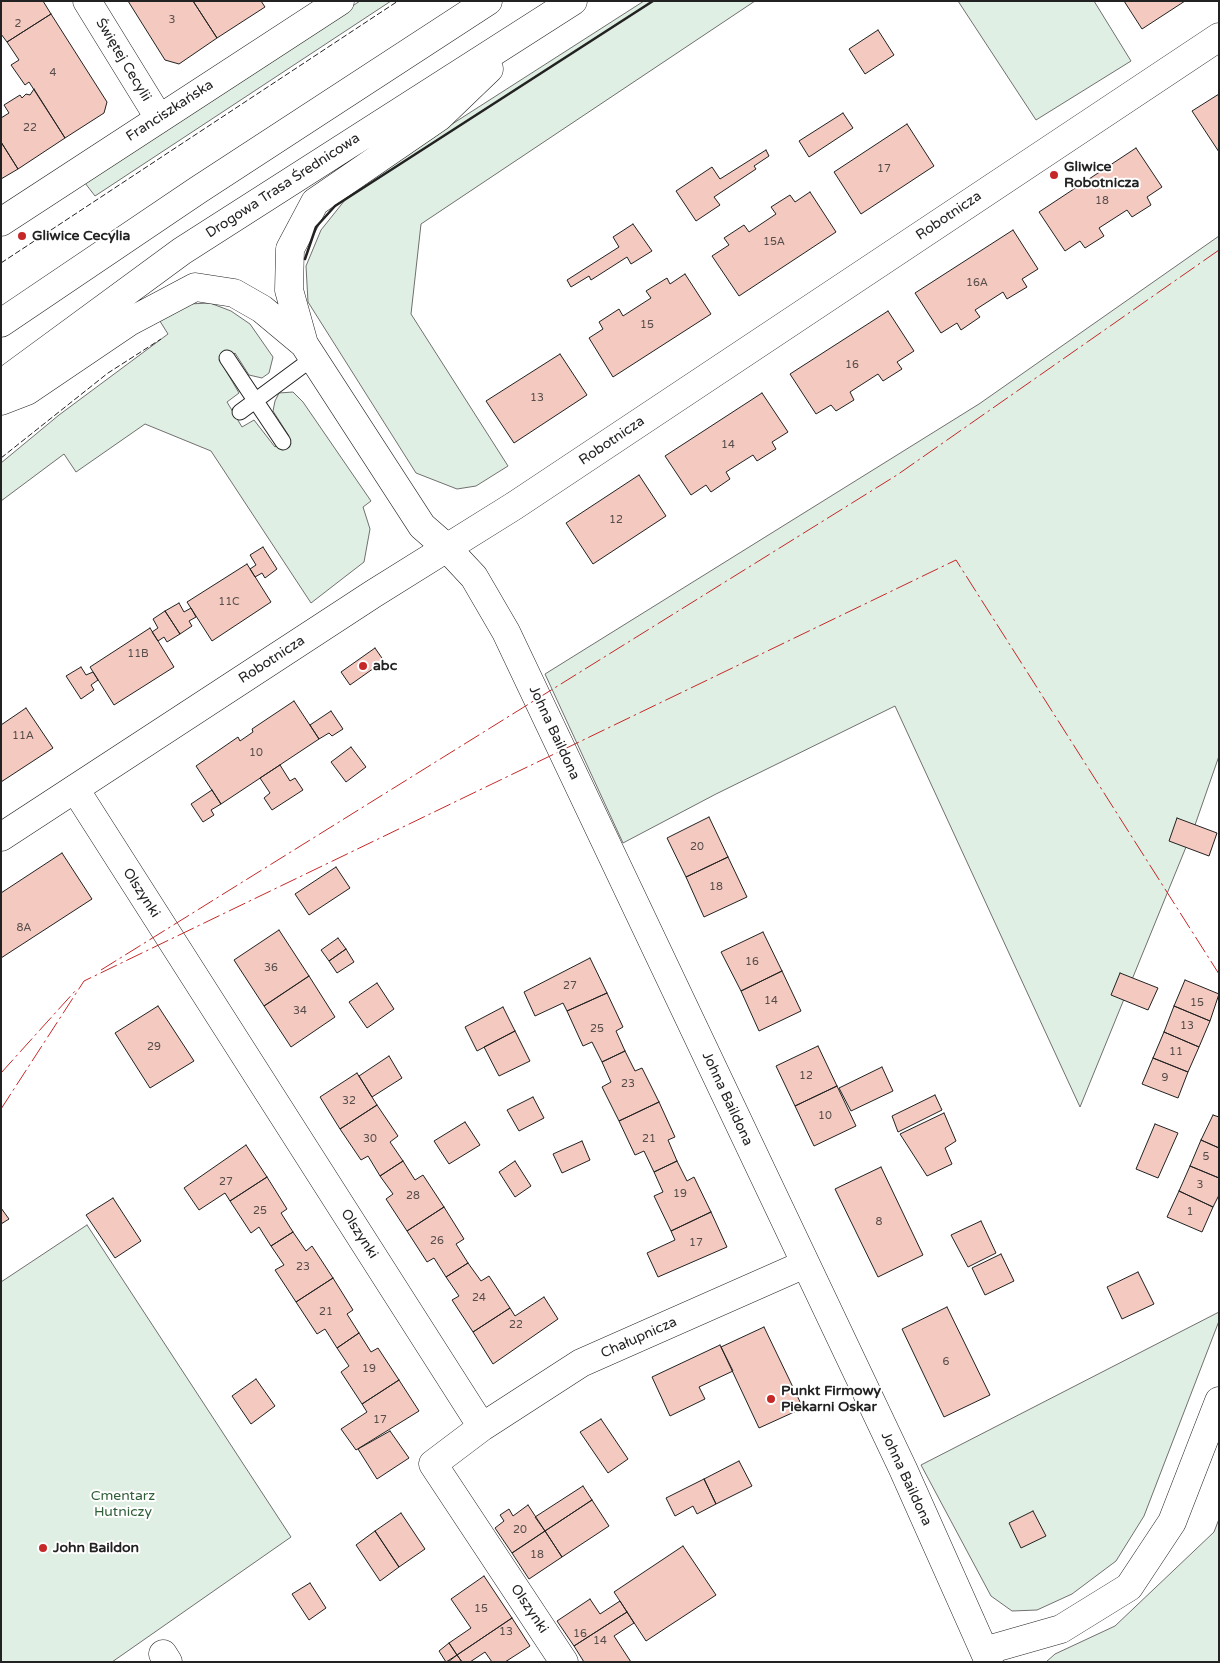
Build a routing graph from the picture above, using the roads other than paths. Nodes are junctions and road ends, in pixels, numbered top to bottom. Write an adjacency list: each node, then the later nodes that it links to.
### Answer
1 (87, 1): 7 (street, Świętej Cecylii)
2 (340, 1): 7 (street, Franciszkańska)
3 (488, 1): 9 (street)
4 (573, 1): 5 (street, Drogowa Trasa Średnicowa)
5 (536, 26): 10 (street); 12 (street, Drogowa Trasa Średnicowa)
6 (1219, 38): 17 (street, Robotnicza)
7 (159, 118): 8 (street, Franciszkańska)
8 (1, 222)
9 (1, 323)
10 (309, 351): 13 (lane); 14 (street); 17 (street, Johna Baildona)
11 (228, 358): 13 (lane)
12 (1, 384)
13 (256, 400): 15 (lane); 16 (lane)
14 (1, 401)
15 (240, 412)
16 (283, 442)
17 (446, 547): 18 (street, Robotnicza); 20 (street, Johna Baildona)
18 (75, 789): 19 (street, Robotnicza); 22 (street, Olszynki)
19 (1, 837)
20 (805, 1264): 22 (street, Chałupnicza); 23 (street, Johna Baildona)
21 (1219, 1401): 23 (street)
22 (482, 1427): 24 (street, Olszynki)
23 (986, 1656)
24 (564, 1662)

